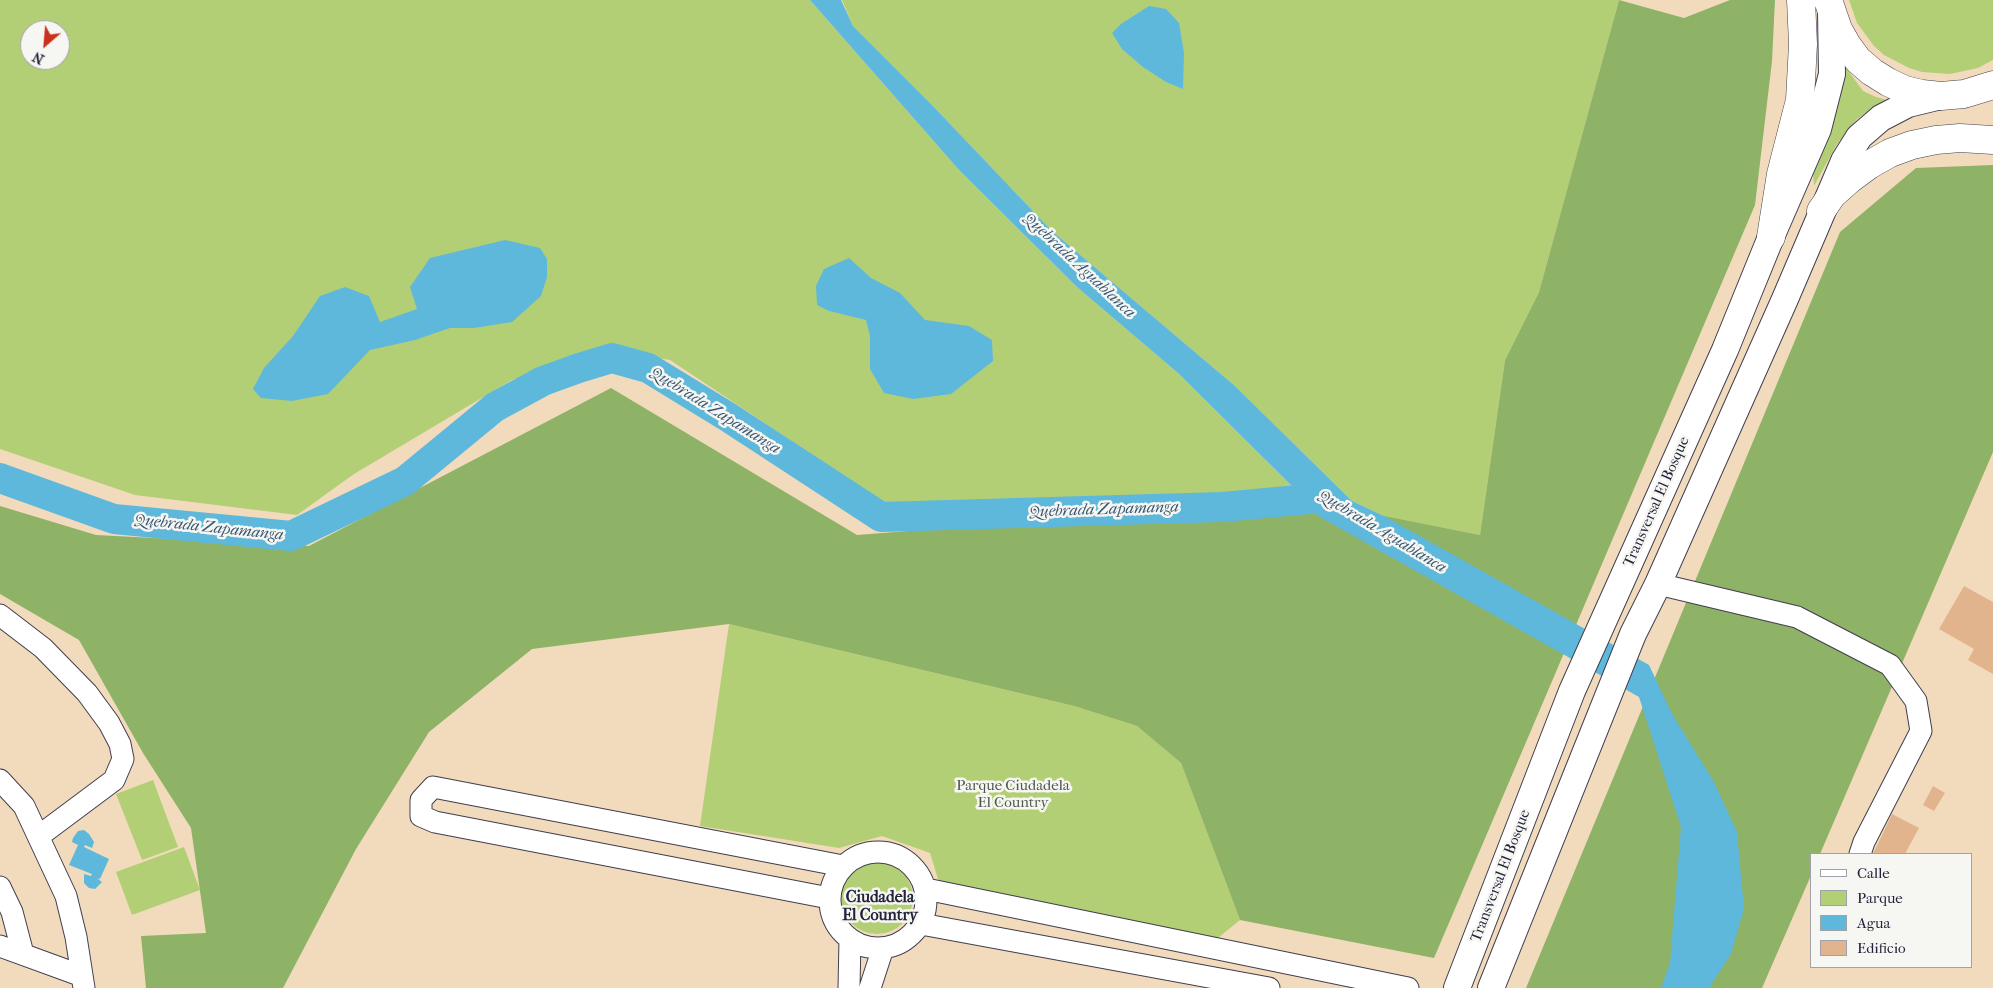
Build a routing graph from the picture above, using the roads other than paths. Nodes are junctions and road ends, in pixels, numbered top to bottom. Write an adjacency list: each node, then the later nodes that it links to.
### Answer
1 (1801, 0): 8 (highway)
2 (1830, 6): 4 (highway); 8 (main road, Transversal El Bosque)
3 (1993, 85): 4 (highway)
4 (1952, 95): 5 (highway); 7 (main road, Transversal El Bosque)
5 (1993, 96)
6 (1993, 140): 7 (highway)
7 (1821, 211): 9 (main road, Transversal El Bosque)
8 (1771, 237): 28 (main road, Transversal El Bosque)
9 (1658, 584): 13 (street); 29 (main road, Transversal El Bosque)
10 (0, 615): 12 (street)
11 (0, 780): 12 (street)
12 (39, 836): 23 (street)
13 (1860, 853)
14 (843, 866): 16 (street); 17 (street); 17 (street)
15 (0, 887): 22 (street)
16 (926, 889): 18 (street); 27 (street)
17 (830, 898): 19 (street)
18 (921, 924): 21 (street); 26 (street)
19 (850, 939): 21 (street); 24 (street)
20 (0, 946): 22 (street)
21 (883, 948): 25 (street)
22 (23, 954): 23 (street)
23 (83, 982)
24 (850, 988)
25 (870, 988)
26 (1269, 988)
27 (1408, 988)
28 (1457, 988)
29 (1491, 988)

